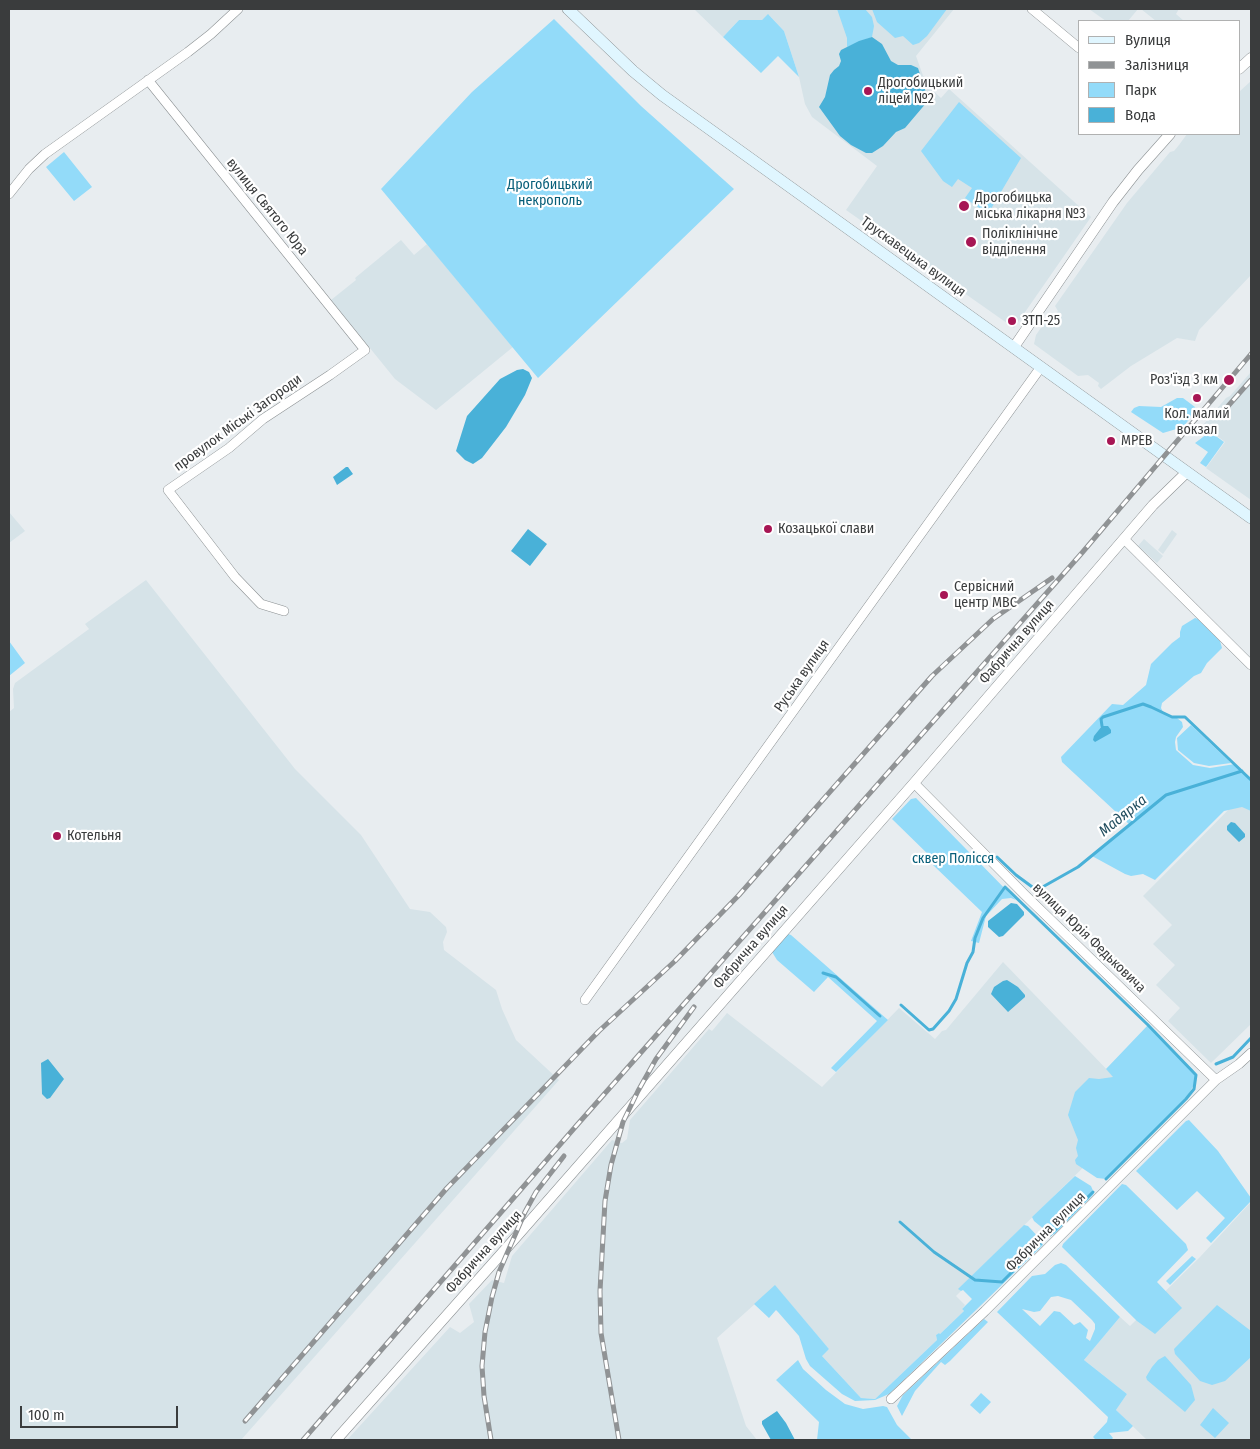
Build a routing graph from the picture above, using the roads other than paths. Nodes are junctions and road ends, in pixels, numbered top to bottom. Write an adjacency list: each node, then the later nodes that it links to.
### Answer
1 (238, 9): 7 (street)
2 (568, 9): 10 (main road, Трускавецька вулиця)
3 (1032, 9): 4 (street)
4 (1078, 47)
5 (1251, 58): 6 (street)
6 (1240, 68)
7 (148, 80): 9 (street); 11 (street, вулиця Святого Юра)
8 (1169, 135): 10 (street)
9 (9, 194)
10 (1014, 347): 12 (main road, Трускавецька вулиця)
11 (364, 350): 16 (street, провулок Міські Загороди)
12 (1041, 367): 13 (main road, Трускавецька вулиця); 19 (street, Руська вулиця)
13 (1187, 472): 14 (main road, Трускавецька вулиця); 15 (street, Фабрична вулиця)
14 (1251, 518)
15 (1124, 540): 17 (street); 18 (street, Фабрична вулиця)
16 (284, 611)
17 (1251, 665)
18 (914, 783): 21 (street, вулиця Юрія Федьковича); 23 (street, Фабрична вулиця)
19 (585, 1000)
20 (1251, 1052): 21 (street)
21 (1216, 1080): 22 (street, Фабрична вулиця)
22 (892, 1399)
23 (336, 1440)

